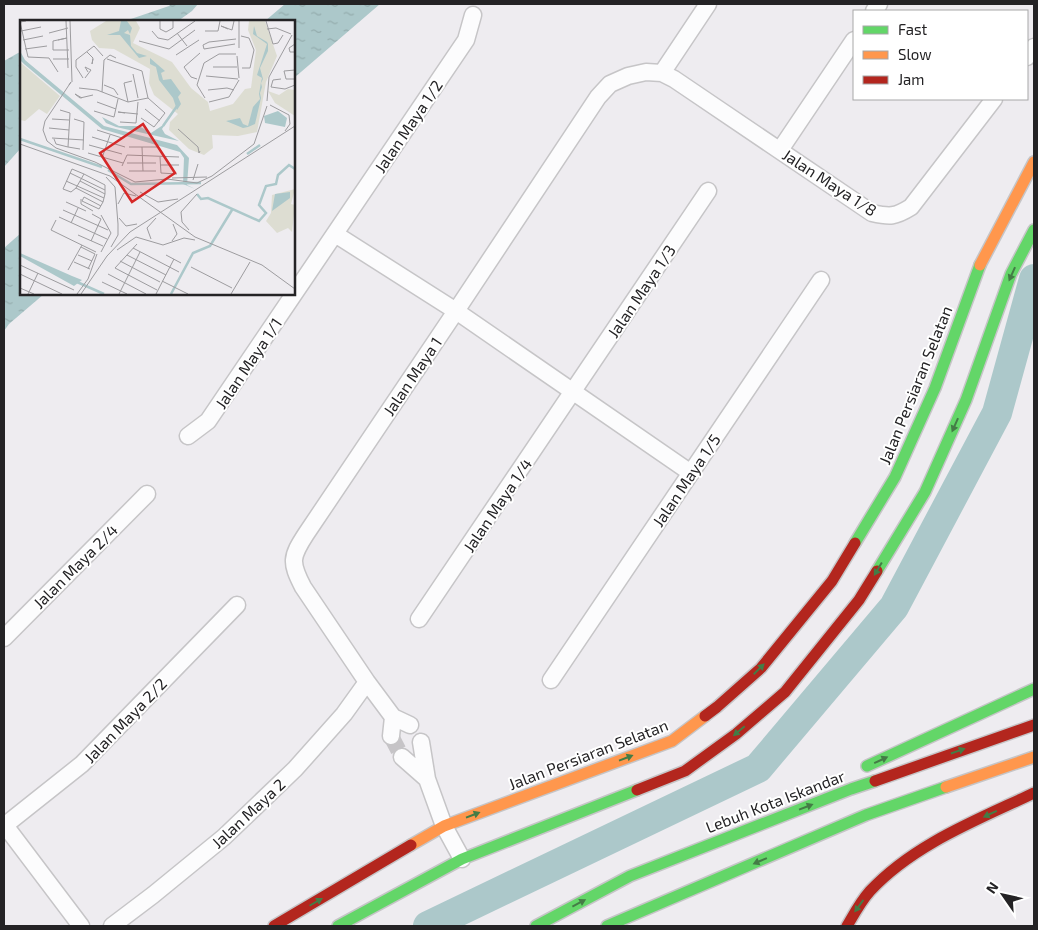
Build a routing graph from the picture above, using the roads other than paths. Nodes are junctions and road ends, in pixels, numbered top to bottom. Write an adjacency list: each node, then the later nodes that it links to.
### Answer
1 (708, 4): 4 (street)
2 (473, 15): 10 (street, Jalan Maya 1/2)
3 (853, 41): 6 (street)
4 (662, 73): 6 (street, Jalan Maya 1/8); 14 (street, Jalan Maya 1)
5 (993, 100): 6 (street, Jalan Maya 1/8)
6 (780, 150)
7 (1034, 162): 37 (main road, Jalan Persiaran Selatan, one-way to 7)
8 (708, 191): 15 (street, Jalan Maya 1/3)
9 (1034, 230): 38 (main road, one-way to 38)
10 (335, 234): 12 (street, Jalan Maya 1/1); 14 (street)
11 (821, 280): 17 (street, Jalan Maya 1/5)
12 (295, 293)
13 (294, 295): 16 (street, Jalan Maya 1/1)
14 (456, 311): 15 (street); 23 (street, Jalan Maya 1)
15 (574, 392): 17 (street); 20 (street, Jalan Maya 1/4)
16 (188, 436)
17 (691, 473): 22 (street, Jalan Maya 1/5)
18 (147, 494): 21 (street, Jalan Maya 2/4)
19 (237, 605): 36 (street, Jalan Maya 2/2)
20 (420, 619)
21 (4, 638)
22 (551, 680)
23 (368, 682): 25 (street, Jalan Maya 1); 41 (street, Jalan Maya 2)
24 (1034, 689): 32 (main road, one-way to 24)
25 (393, 717): 26 (street, Jalan Maya 1); 28 (street)
26 (410, 725)
27 (1034, 725): 39 (main road, Lebuh Kota Iskandar, one-way to 27)
28 (391, 736)
29 (421, 742): 33 (street)
30 (1034, 757): 45 (main road, one-way to 45)
31 (402, 758): 33 (street)
32 (854, 772)
33 (427, 779): 37 (street)
34 (1034, 793): 46 (main road, one-way to 46)
35 (801, 797): 39 (main road)
36 (4, 825): 40 (street)
37 (444, 826): 38 (street); 42 (main road, Jalan Persiaran Selatan, one-way to 37)
38 (462, 859): 43 (main road)
39 (630, 876): 44 (main road, Lebuh Kota Iskandar, one-way to 39)
40 (82, 926)
41 (112, 926)
42 (274, 926)
43 (338, 926)
44 (536, 926)
45 (607, 926)
46 (847, 926)

